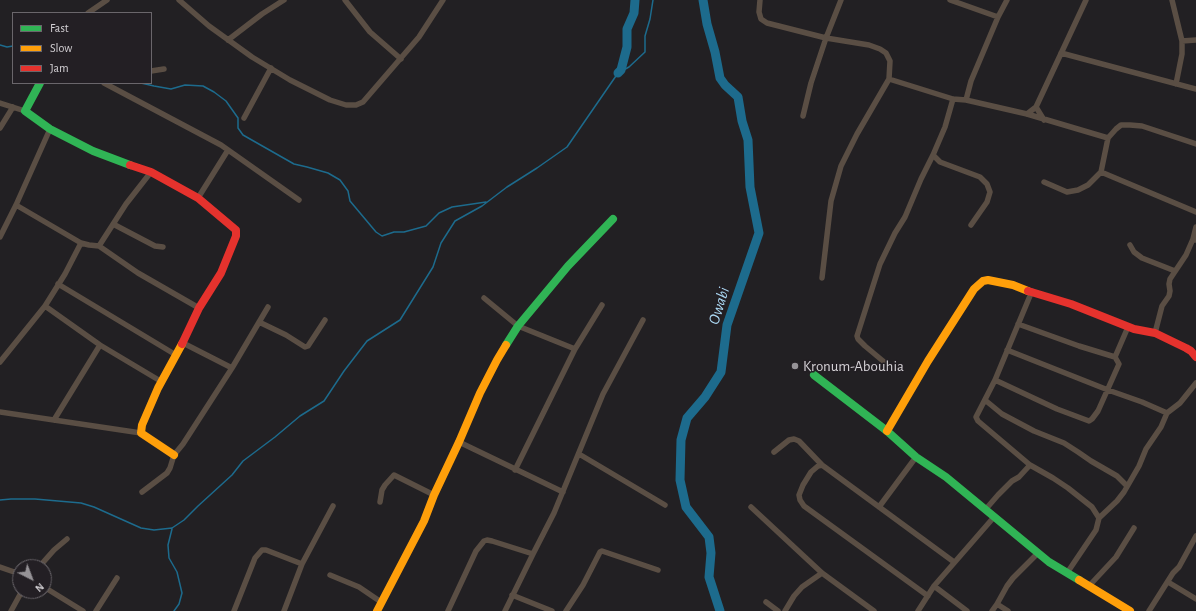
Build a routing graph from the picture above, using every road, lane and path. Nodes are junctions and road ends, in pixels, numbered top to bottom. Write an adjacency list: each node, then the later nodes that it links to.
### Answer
1 (107, 0): 12 (street)
2 (179, 0): 15 (street)
3 (284, 0): 15 (street)
4 (345, 0): 19 (street)
5 (443, 0): 19 (street)
6 (760, 0): 14 (street)
7 (841, 0): 14 (street)
8 (950, 0): 13 (street)
9 (1007, 0): 13 (street)
10 (1086, 0): 18 (street)
11 (1172, 0): 17 (street)
12 (89, 12)
13 (998, 17): 29 (street)
14 (826, 38): 23 (street); 35 (street)
15 (228, 40): 20 (street)
16 (1196, 40): 17 (street)
17 (1182, 41): 26 (street)
18 (1061, 53): 26 (street); 31 (street)
19 (401, 59): 20 (street)
20 (272, 68): 36 (street)
21 (164, 69): 22 (street)
22 (152, 71)
23 (888, 79): 28 (street); 62 (street)
24 (39, 84): 33 (street)
25 (106, 84): 42 (street)
26 (1176, 84): 27 (street)
27 (1196, 89)
28 (953, 99): 29 (street); 43 (street)
29 (966, 100): 34 (street)
30 (0, 103): 32 (street)
31 (1036, 107): 34 (street); 37 (street)
32 (13, 108): 33 (street); 38 (street)
33 (25, 111): 39 (street)
34 (1026, 114): 37 (street)
35 (802, 116)
36 (244, 118)
37 (1044, 120): 40 (street)
38 (0, 128)
39 (50, 129): 44 (street); 49 (street)
40 (1108, 138): 41 (street); 45 (street)
41 (1196, 144)
42 (228, 150): 47 (street); 48 (street)
43 (933, 155): 53 (street); 85 (street)
44 (150, 172): 47 (street); 52 (street)
45 (1101, 172): 46 (street); 50 (street)
46 (1044, 182)
47 (198, 198): 69 (street)
48 (299, 200)
49 (16, 204): 55 (street); 57 (street)
50 (1196, 212)
51 (613, 219): 74 (street)
52 (113, 224): 59 (street); 60 (street)
53 (971, 226)
54 (1196, 226): 56 (street)
55 (0, 237)
56 (1194, 240): 61 (street)
57 (81, 243): 59 (street); 63 (street)
58 (1130, 245): 61 (street)
59 (99, 246): 69 (street)
60 (163, 247)
61 (1175, 271): 76 (street)
62 (822, 278)
63 (58, 284): 67 (street); 81 (street)
64 (1032, 291): 73 (street); 75 (street); 96 (street)
65 (484, 298): 74 (street)
66 (602, 305): 79 (street)
67 (45, 306): 78 (street); 84 (street)
68 (268, 307): 72 (street)
69 (199, 308): 77 (street)
70 (325, 320): 72 (street)
71 (643, 320): 100 (street)
72 (259, 322): 86 (street)
73 (1018, 324): 80 (street); 82 (street)
74 (518, 326): 79 (street); 98 (street)
75 (1128, 327): 76 (street); 82 (street)
76 (1155, 334): 83 (street)
77 (183, 343): 81 (street); 86 (street)
78 (100, 345): 89 (street); 95 (street)
79 (575, 349): 105 (street)
80 (1007, 350): 88 (street); 91 (street)
81 (176, 356): 89 (street)
82 (1115, 357): 91 (street)
83 (1196, 357)
84 (0, 362)
85 (890, 366)
86 (232, 368): 101 (street)
87 (814, 375): 96 (street)
88 (995, 380): 91 (street); 92 (street)
89 (162, 382): 97 (street)
90 (1196, 383): 94 (street)
91 (1108, 390): 94 (street)
92 (985, 400): 104 (street); 106 (street)
93 (0, 412): 95 (street)
94 (1167, 413): 106 (street)
95 (54, 420): 97 (street)
96 (887, 431): 102 (street)
97 (141, 433): 101 (street)
98 (459, 442): 105 (street); 109 (street)
99 (774, 452): 103 (street)
100 (579, 454): 108 (street); 111 (street)
101 (174, 455): 107 (street)
102 (916, 457): 113 (street); 115 (street)
103 (822, 465): 113 (street); 138 (street)
104 (1030, 465): 115 (street); 117 (street)
105 (515, 470): 108 (street)
106 (1127, 486): 117 (street)
107 (142, 492)
108 (563, 492): 122 (street)
109 (434, 495): 110 (street); 141 (street)
110 (380, 502)
111 (665, 505)
112 (333, 506): 125 (street)
113 (879, 506): 124 (street)
114 (751, 507): 129 (street)
115 (986, 510): 116 (street)
116 (994, 517): 121 (street); 124 (street)
117 (1099, 518): 130 (street)
118 (1134, 528): 135 (street)
119 (1196, 536): 133 (street)
120 (67, 539): 123 (street)
121 (1038, 553): 130 (street); 143 (street)
122 (533, 554): 137 (street); 150 (street)
123 (46, 559)
124 (954, 562): 134 (street)
125 (302, 564): 147 (street); 148 (street)
126 (0, 567): 128 (street)
127 (658, 570): 153 (street)
128 (12, 571)
129 (822, 573): 155 (street); 156 (street)
130 (1067, 573): 135 (street)
131 (330, 575): 141 (street)
132 (117, 578): 146 (street)
133 (1168, 582): 140 (street); 162 (street)
134 (934, 586): 138 (street); 158 (street)
135 (1089, 586): 161 (street)
136 (52, 592): 145 (street)
137 (512, 595): 151 (street); 152 (street)
138 (928, 596): 157 (street)
139 (18, 599): 144 (street)
140 (1196, 599)
141 (381, 602): 149 (street)
142 (766, 602): 154 (street)
143 (997, 604): 159 (street); 160 (street)
144 (11, 611)
145 (83, 611)
146 (96, 611)
147 (234, 611)
148 (284, 611)
149 (377, 611)
150 (448, 611)
151 (505, 611)
152 (552, 611)
153 (566, 611)
154 (778, 611)
155 (785, 611)
156 (874, 611)
157 (918, 611)
158 (967, 611)
159 (992, 611)
160 (1008, 611)
161 (1130, 611)
162 (1149, 611)

